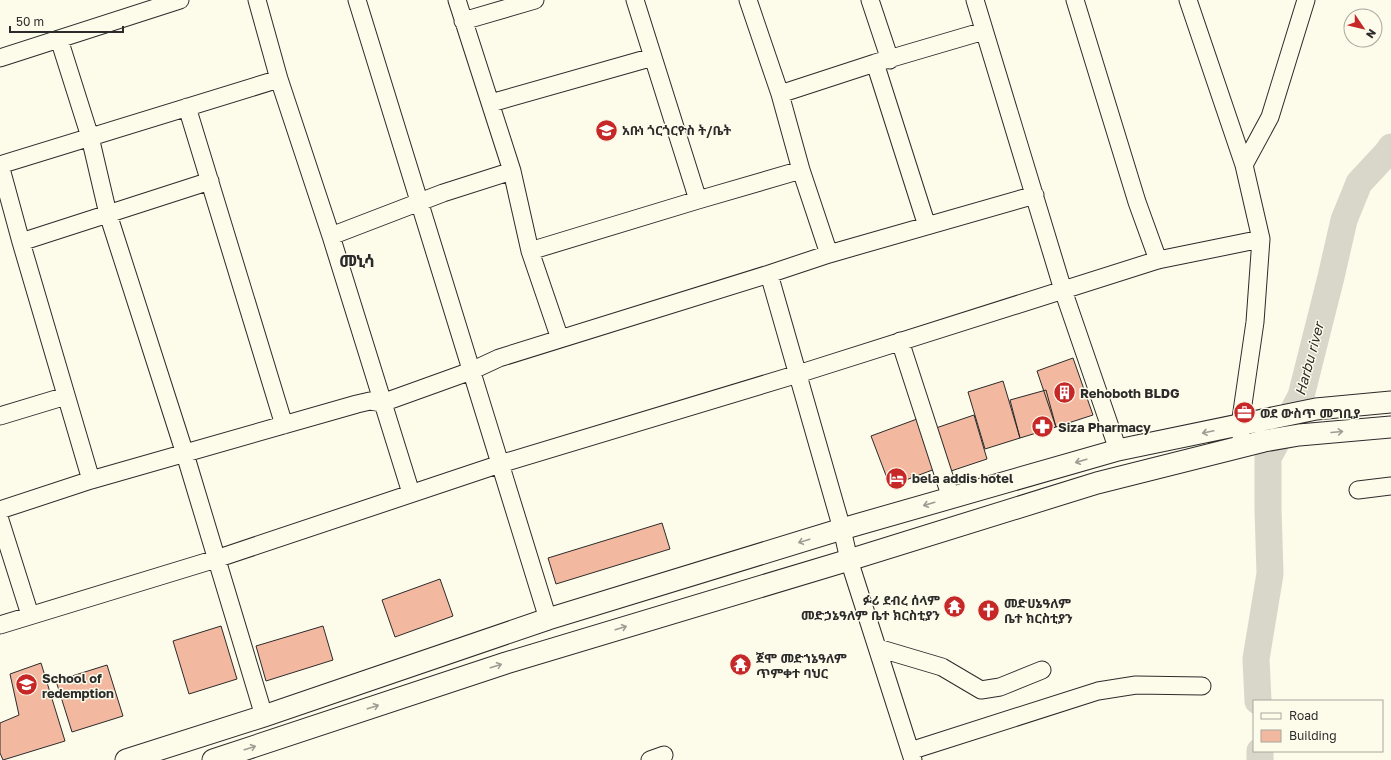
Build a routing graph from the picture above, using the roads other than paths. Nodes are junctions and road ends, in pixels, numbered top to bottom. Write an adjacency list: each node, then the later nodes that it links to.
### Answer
1 (178, 0): 15 (street)
2 (257, 0): 19 (street)
3 (357, 0): 31 (street)
4 (457, 0): 13 (street)
5 (534, 0): 13 (street)
6 (635, 0): 17 (street)
7 (748, 0): 20 (street)
8 (870, 0): 18 (street)
9 (975, 0): 14 (street)
10 (1075, 0): 39 (street)
11 (1188, 0): 25 (street)
12 (1306, 0): 25 (street)
13 (463, 21): 21 (street)
14 (984, 31): 18 (street); 29 (street)
15 (59, 39): 16 (street); 23 (street)
16 (1, 55)
17 (653, 57): 21 (street); 30 (street)
18 (882, 61): 20 (street); 33 (street)
19 (279, 79): 22 (street); 34 (street)
20 (780, 94): 26 (street)
21 (491, 103): 27 (street)
22 (187, 107): 23 (street); 28 (street)
23 (90, 137): 24 (street); 32 (street)
24 (0, 165): 36 (street)
25 (1244, 165): 35 (street)
26 (801, 170): 30 (street); 38 (street)
27 (512, 171): 31 (street); 37 (street)
28 (210, 181): 32 (street); 50 (street)
29 (1035, 195): 33 (street); 41 (street)
30 (698, 200): 37 (street)
31 (420, 202): 34 (street); 44 (street)
32 (108, 214): 36 (street); 55 (street)
33 (927, 226): 38 (street)
34 (330, 236): 48 (street)
35 (1261, 239): 39 (street); 51 (street)
36 (21, 242): 46 (street)
37 (530, 251): 42 (street)
38 (829, 254): 40 (street)
39 (1158, 260): 41 (street)
40 (769, 274): 42 (street); 45 (street)
41 (1063, 290): 43 (street); 54 (street)
42 (560, 339): 44 (street)
43 (900, 341): 45 (street); 61 (street)
44 (471, 371): 48 (street); 56 (street)
45 (798, 374): 56 (street); 64 (street)
46 (66, 396): 49 (street); 57 (street)
47 (1391, 402): 51 (main road)
48 (382, 403): 50 (street); 60 (street)
49 (0, 416)
50 (284, 425): 55 (street)
51 (1240, 425): 53 (street); 54 (main road, one-way to 54)
52 (1391, 428): 53 (main road, one-way to 52)
53 (1242, 446): 66 (main road)
54 (1118, 450): 61 (main road, one-way to 61)
55 (184, 454): 57 (street); 65 (street)
56 (500, 464): 60 (street); 68 (street)
57 (91, 480): 62 (street)
58 (1391, 486): 59 (street)
59 (1358, 490)
60 (410, 493): 65 (street)
61 (951, 498): 64 (main road, one-way to 64)
62 (0, 510)
63 (0, 520): 67 (street)
64 (842, 529): 66 (street); 68 (main road, one-way to 68)
65 (216, 558): 67 (street); 73 (street)
66 (849, 560): 70 (street); 76 (main road, one-way to 66)
67 (30, 615): 69 (street)
68 (548, 619): 73 (main road)
69 (0, 625)
70 (878, 648): 71 (street); 74 (street)
71 (1042, 670)
72 (1202, 686): 74 (street)
73 (264, 716): 75 (main road)
74 (912, 755)
75 (126, 760)
76 (213, 760)

